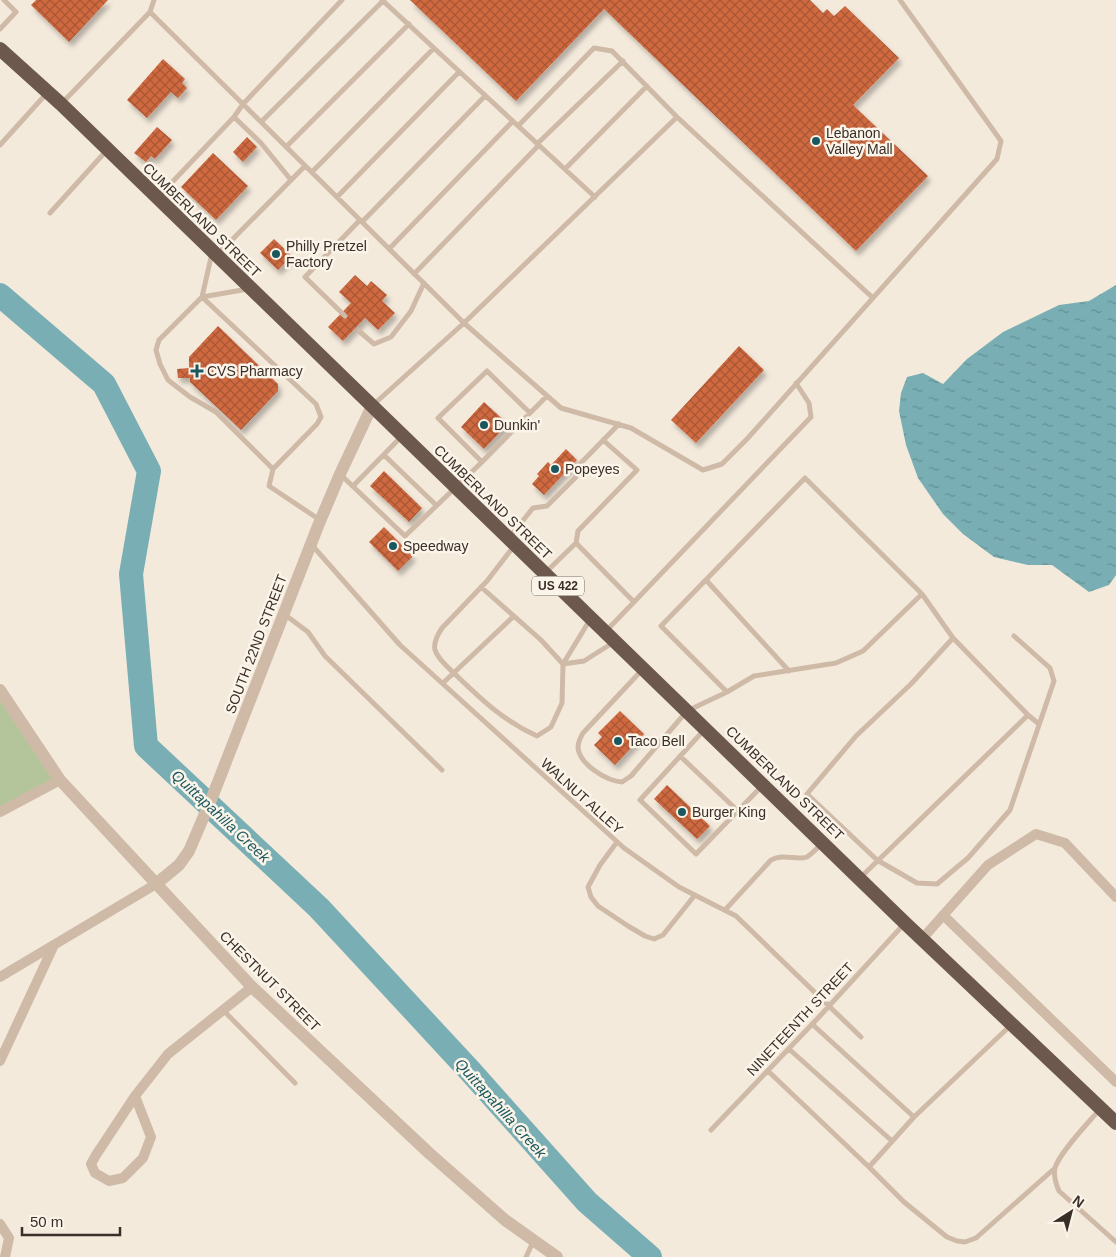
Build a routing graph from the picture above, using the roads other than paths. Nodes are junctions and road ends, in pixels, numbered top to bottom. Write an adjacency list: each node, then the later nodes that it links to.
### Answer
1 (4, 0): 8 (lane)
2 (154, 0): 6 (lane)
3 (342, 0): 17 (lane)
4 (383, 0): 7 (lane); 21 (lane)
5 (900, 0): 42 (lane)
6 (150, 12): 16 (lane); 17 (lane)
7 (409, 24): 9 (lane); 25 (lane)
8 (0, 29)
9 (434, 48): 12 (lane); 29 (lane)
10 (0, 49): 14 (highway, CUMBERLAND STREET / US 422)
11 (622, 61): 13 (lane); 22 (lane); 24 (lane)
12 (460, 72): 15 (lane); 31 (lane)
13 (647, 86): 19 (lane); 28 (lane)
14 (47, 92): 16 (highway, CUMBERLAND STREET / US 422); 23 (lane)
15 (485, 96): 20 (lane); 35 (lane)
16 (60, 104): 26 (highway, CUMBERLAND STREET / US 422)
17 (243, 104): 18 (lane); 21 (lane)
18 (234, 117): 30 (lane); 33 (lane)
19 (677, 117): 32 (lane); 42 (lane)
20 (513, 121): 22 (lane); 36 (lane)
21 (261, 122): 25 (lane)
22 (518, 126): 24 (lane)
23 (0, 145)
24 (538, 145): 28 (lane); 38 (lane)
25 (286, 147): 27 (lane)
26 (107, 150): 33 (highway, CUMBERLAND STREET / US 422); 34 (lane)
27 (305, 166): 29 (lane); 30 (lane)
28 (565, 169): 32 (lane)
29 (312, 172): 31 (lane)
30 (291, 180): 37 (lane)
31 (337, 197): 35 (lane)
32 (595, 197): 44 (lane)
33 (157, 198): 37 (highway, CUMBERLAND STREET / US 422)
34 (50, 213)
35 (361, 221): 36 (lane); 43 (lane)
36 (389, 249): 38 (lane)
37 (214, 255): 40 (highway, CUMBERLAND STREET / US 422); 41 (lane)
38 (414, 274): 39 (lane)
39 (424, 284): 44 (lane); 45 (lane)
40 (249, 288): 41 (lane); 48 (highway, CUMBERLAND STREET / US 422)
41 (202, 297): 55 (lane); 55 (lane)
42 (873, 298): 46 (lane)
43 (344, 316)
44 (464, 323): 47 (lane); 48 (lane)
45 (359, 331)
46 (796, 383): 50 (lane); 68 (lane)
47 (547, 396): 49 (lane); 50 (lane)
48 (372, 406): 51 (highway, CUMBERLAND STREET / US 422); 56 (street, SOUTH 22ND STREET)
49 (530, 413): 54 (lane); 54 (lane)
50 (619, 424): 52 (lane)
51 (402, 436): 53 (lane); 58 (highway, CUMBERLAND STREET / US 422)
52 (604, 440): 61 (lane); 62 (lane)
53 (384, 455): 57 (lane); 59 (lane)
54 (482, 462): 58 (lane)
55 (273, 469): 60 (lane)
56 (340, 474): 57 (lane); 60 (street, SOUTH 22ND STREET)
57 (353, 486): 59 (lane)
58 (454, 488): 59 (lane); 61 (highway, CUMBERLAND STREET / US 422)
59 (436, 505)
60 (320, 521): 63 (street, SOUTH 22ND STREET)
61 (512, 542): 64 (highway, CUMBERLAND STREET / US 422); 66 (lane)
62 (576, 543): 64 (lane); 68 (lane)
63 (311, 544): 69 (street, SOUTH 22ND STREET); 79 (lane, WALNUT ALLEY)
64 (544, 574): 71 (highway, CUMBERLAND STREET / US 422)
65 (706, 580): 67 (lane); 77 (lane); 81 (lane)
66 (481, 587): 70 (lane); 78 (lane)
67 (922, 594): 74 (lane); 77 (lane)
68 (634, 602): 72 (lane)
69 (284, 614): 87 (lane); 96 (street, SOUTH 22ND STREET)
70 (514, 616): 75 (lane); 78 (lane)
71 (591, 618): 72 (highway, CUMBERLAND STREET / US 422); 75 (lane)
72 (610, 636): 75 (lane); 76 (highway, CUMBERLAND STREET / US 422)
73 (1014, 636): 84 (lane)
74 (952, 638): 83 (lane); 94 (lane)
75 (563, 664): 78 (lane)
76 (644, 668): 82 (highway, CUMBERLAND STREET / US 422); 82 (lane)
77 (789, 671): 81 (lane)
78 (454, 673): 79 (lane)
79 (443, 683): 92 (lane, WALNUT ALLEY)
80 (0, 690): 88 (street, CHESTNUT STREET)
81 (728, 692): 82 (lane)
82 (687, 711): 85 (highway, CUMBERLAND STREET / US 422)
83 (1028, 715): 84 (lane); 94 (lane)
84 (1039, 724): 94 (lane)
85 (705, 728): 86 (lane); 89 (highway, CUMBERLAND STREET / US 422)
86 (680, 756): 90 (lane); 90 (lane)
87 (442, 770)
88 (60, 780): 91 (street); 96 (street, CHESTNUT STREET)
89 (763, 784): 90 (lane); 93 (highway, CUMBERLAND STREET / US 422)
90 (738, 811)
91 (0, 812)
92 (617, 842): 97 (lane, WALNUT ALLEY); 97 (lane)
93 (823, 843): 95 (highway, CUMBERLAND STREET / US 422); 99 (lane)
94 (877, 860): 95 (lane)
95 (859, 878): 101 (highway, CUMBERLAND STREET / US 422)
96 (156, 884): 103 (street); 105 (street, CHESTNUT STREET)
97 (695, 895): 99 (lane, WALNUT ALLEY)
98 (1116, 897): 100 (street)
99 (725, 910): 106 (lane, WALNUT ALLEY)
100 (943, 915): 102 (street); 114 (street)
101 (905, 923): 102 (highway, CUMBERLAND STREET / US 422); 106 (lane, NINETEENTH STREET)
102 (922, 939): 109 (highway, CUMBERLAND STREET / US 422)
103 (54, 945): 104 (street); 112 (street)
104 (0, 977)
105 (252, 987): 107 (street); 125 (street, CHESTNUT STREET)
106 (828, 1007): 108 (lane, NINETEENTH STREET); 110 (lane, WALNUT ALLEY)
107 (223, 1010): 115 (lane); 116 (street)
108 (812, 1024): 111 (lane, NINETEENTH STREET); 118 (lane)
109 (1012, 1025): 117 (highway, CUMBERLAND STREET / US 422); 118 (lane)
110 (861, 1037)
111 (789, 1049): 113 (lane, NINETEENTH STREET); 121 (lane)
112 (0, 1060)
113 (768, 1071): 120 (lane, NINETEENTH STREET); 122 (lane)
114 (1116, 1082)
115 (295, 1083)
116 (135, 1096): 116 (street)
117 (1100, 1108): 119 (highway, CUMBERLAND STREET / US 422); 123 (lane)
118 (914, 1117): 121 (lane)
119 (1116, 1123)
120 (712, 1130)
121 (892, 1141): 122 (lane)
122 (869, 1167): 123 (lane)
123 (1055, 1168): 126 (lane)
124 (0, 1224): 127 (street)
125 (533, 1241): 128 (lane); 129 (street, CHESTNUT STREET)
126 (1116, 1242)
127 (5, 1257)
128 (526, 1257)
129 (556, 1257)

